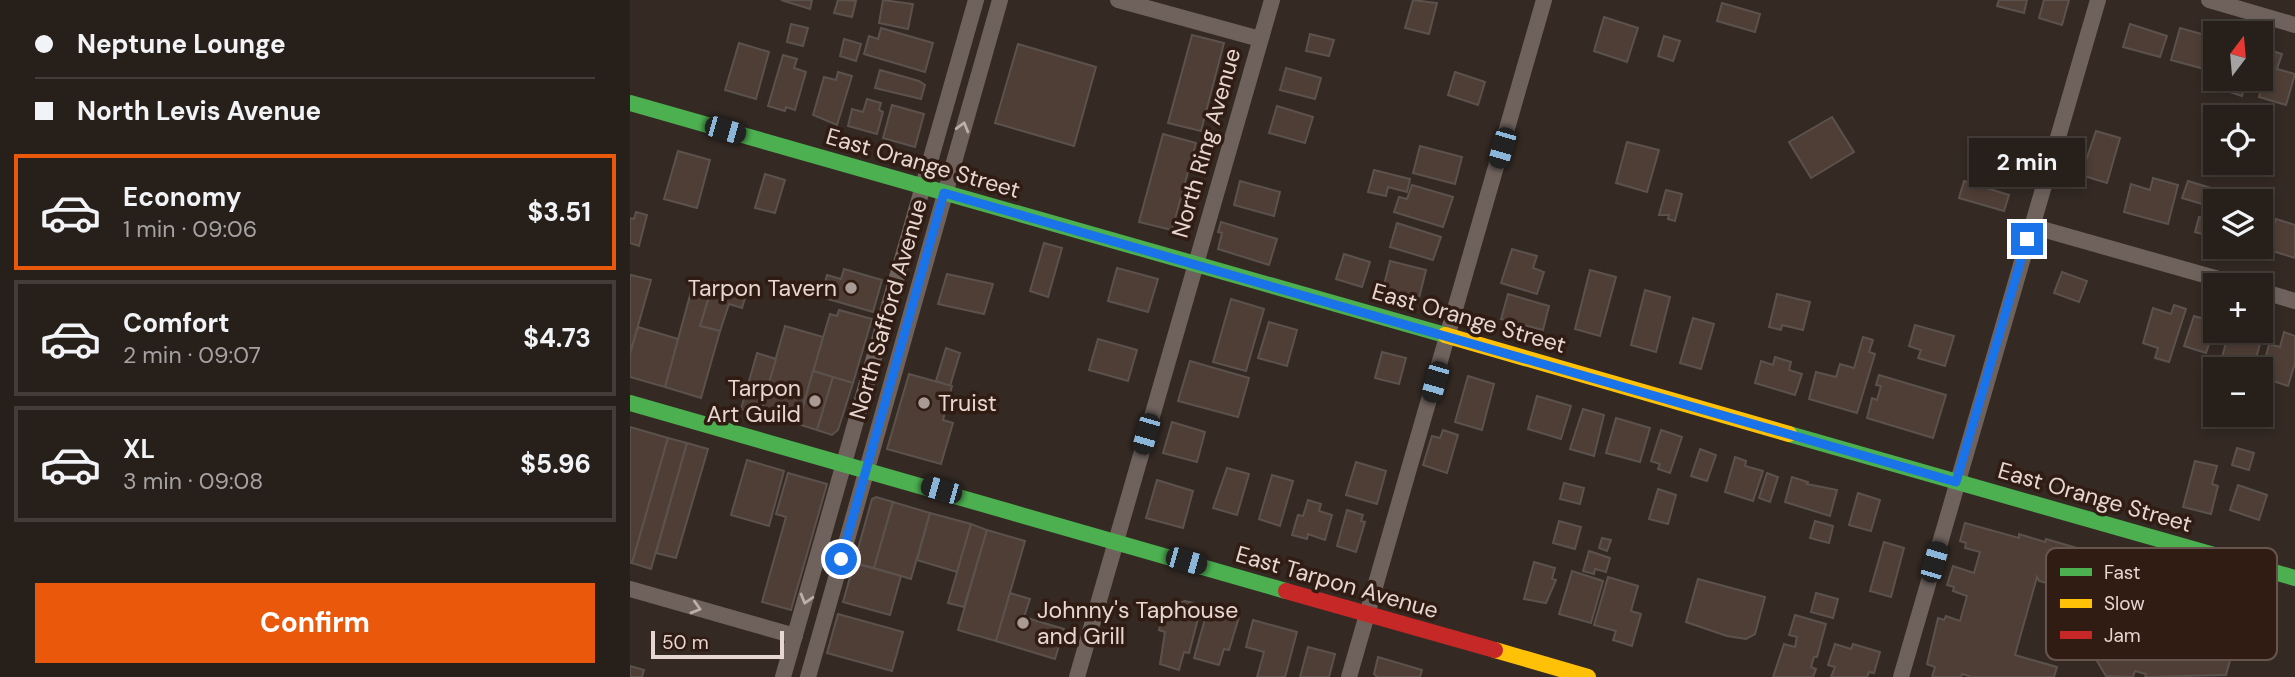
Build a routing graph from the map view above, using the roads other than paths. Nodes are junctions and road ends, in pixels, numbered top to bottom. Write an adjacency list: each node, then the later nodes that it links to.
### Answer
1 (976, 0): 11 (street, North Safford Avenue)
2 (1000, 0): 12 (street, North Safford Avenue, one-way to 2)
3 (1118, 0): 9 (street)
4 (1272, 0): 9 (street, North Ring Avenue)
5 (1544, 0): 18 (street)
6 (2098, 0): 13 (street)
7 (2209, 0): 8 (street)
8 (2295, 25)
9 (1260, 39): 14 (street, North Ring Avenue)
10 (630, 103): 11 (street, East Orange Street)
11 (922, 187): 12 (street, East Orange Street); 20 (street, North Safford Avenue)
12 (944, 193): 14 (street, East Orange Street); 21 (street, North Safford Avenue)
13 (2031, 226): 15 (street); 22 (street)
14 (1195, 263): 18 (street, East Orange Street); 23 (street, North Ring Avenue)
15 (2203, 275)
16 (2273, 295): 17 (street)
17 (2295, 301)
18 (1448, 336): 22 (street, East Orange Street); 28 (street)
19 (630, 403): 20 (street, East Tarpon Avenue)
20 (844, 463): 21 (street, East Tarpon Avenue); 29 (street, North Safford Avenue, one-way to 29)
21 (867, 469): 23 (street, East Tarpon Avenue); 31 (street, North Safford Avenue)
22 (1956, 482): 24 (street, East Orange Street); 35 (street)
23 (1116, 541): 28 (street, East Tarpon Avenue); 32 (street, North Ring Avenue)
24 (2189, 548)
25 (2277, 573): 26 (street, East Orange Street)
26 (2295, 578)
27 (630, 589): 29 (street, one-way to 29)
28 (1367, 614): 33 (street); 34 (street, East Tarpon Avenue)
29 (795, 636): 30 (street, North Safford Avenue)
30 (783, 677)
31 (808, 677)
32 (1077, 677)
33 (1349, 677)
34 (1588, 677)
35 (1901, 677)

